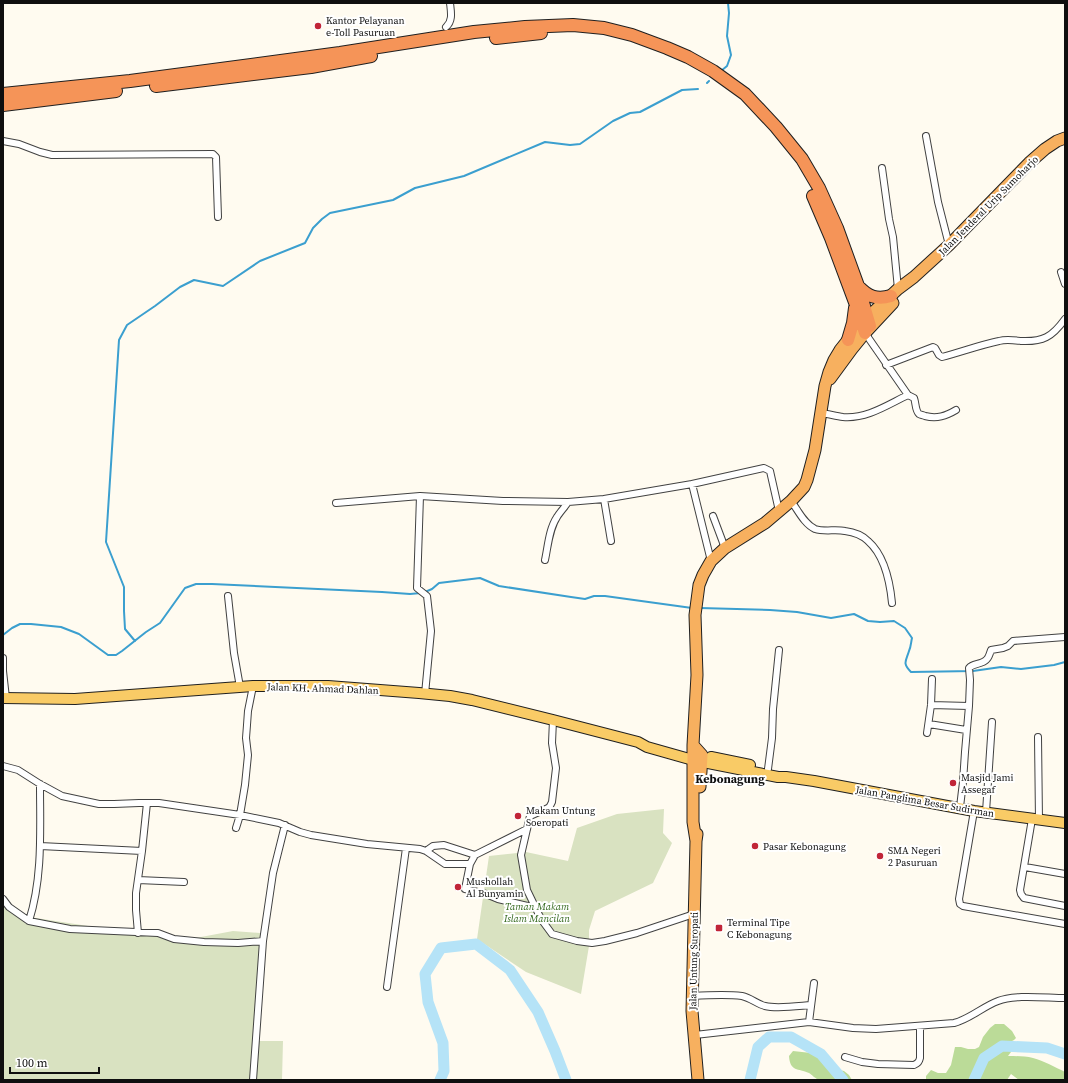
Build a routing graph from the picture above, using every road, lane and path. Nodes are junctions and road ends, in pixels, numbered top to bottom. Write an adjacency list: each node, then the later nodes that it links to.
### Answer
1 (450, 3): 2 (street)
2 (446, 28)
3 (3, 94): 14 (highway)
4 (3, 105): 16 (highway)
5 (926, 136): 10 (street)
6 (1065, 138): 10 (highway, Jalan Jenderal Urip Sumoharjo)
7 (3, 140): 9 (street)
8 (882, 168): 15 (street)
9 (218, 217)
10 (949, 245): 12 (highway, Jalan Jenderal Urip Sumoharjo)
11 (1060, 272): 13 (street)
12 (914, 277): 15 (highway, Jalan Jenderal Urip Sumoharjo); 18 (highway, Jalan Jenderal Urip Sumoharjo)
13 (1065, 284)
14 (858, 286): 15 (highway); 18 (highway)
15 (895, 292): 18 (highway, Jalan Jenderal Urip Sumoharjo)
16 (856, 305): 18 (highway); 19 (highway)
17 (1065, 319): 20 (street)
18 (866, 325): 19 (highway, Jalan Jenderal Urip Sumoharjo); 20 (street); 21 (highway, Jalan Jenderal Urip Sumoharjo)
19 (848, 340): 21 (highway, Jalan Jenderal Urip Sumoharjo)
20 (886, 365): 22 (street)
21 (825, 386): 24 (highway, Jalan Jenderal Urip Sumoharjo)
22 (908, 395): 23 (street); 24 (street)
23 (956, 410)
24 (821, 413): 28 (highway, Jalan Jenderal Urip Sumoharjo)
25 (692, 484): 27 (street); 31 (street); 36 (street)
26 (420, 496): 29 (street); 30 (street); 45 (street)
27 (604, 499): 29 (street); 33 (street)
28 (791, 501): 31 (highway, Jalan Jenderal Urip Sumoharjo); 38 (street)
29 (568, 502): 35 (street)
30 (336, 503)
31 (779, 511): 34 (highway, Jalan Jenderal Urip Sumoharjo)
32 (713, 516): 34 (street)
33 (611, 541)
34 (725, 548): 36 (highway, Jalan Jenderal Urip Sumoharjo)
35 (545, 560)
36 (711, 560): 55 (highway, Jalan Jenderal Urip Sumoharjo)
37 (228, 596): 44 (street)
38 (892, 603)
39 (1065, 637): 48 (street)
40 (779, 650): 57 (street)
41 (3, 658): 46 (street)
42 (932, 680): 47 (street)
43 (253, 686): 44 (main road, Jalan KH. Ahmad Dahlan); 45 (main road, Jalan KH. Ahmad Dahlan); 64 (street)
44 (240, 687): 46 (main road, Jalan KH. Ahmad Dahlan)
45 (425, 694): 49 (main road, Jalan KH. Ahmad Dahlan)
46 (4, 698)
47 (931, 705): 48 (street); 51 (street)
48 (969, 706): 52 (street)
49 (553, 720): 55 (main road, Jalan KH. Ahmad Dahlan); 69 (street)
50 (992, 722): 63 (street)
51 (929, 724): 52 (street); 53 (street)
52 (966, 730): 61 (street)
53 (927, 733)
54 (1038, 737): 65 (street)
55 (697, 755): 57 (main road, Jalan Panglima Besar Sudirman); 58 (main road, Jalan Panglima Besar Sudirman); 83 (highway, Jalan Untung Suropati)
56 (3, 766): 59 (street)
57 (768, 769): 58 (main road, Jalan Panglima Besar Sudirman)
58 (786, 777): 61 (main road, Jalan Panglima Besar Sudirman)
59 (40, 784): 60 (street); 70 (street)
60 (147, 803): 64 (street); 72 (street)
61 (960, 807): 62 (main road, Jalan Panglima Besar Sudirman)
62 (974, 811): 63 (main road, Jalan Panglima Besar Sudirman); 85 (street)
63 (986, 812): 65 (main road, Jalan Panglima Besar Sudirman)
64 (240, 815): 67 (street); 68 (street)
65 (1036, 819): 66 (main road, Jalan Panglima Besar Sudirman); 76 (street)
66 (1065, 823)
67 (285, 825): 71 (street); 87 (street)
68 (236, 828)
69 (527, 829): 74 (street); 82 (street)
70 (40, 846): 72 (street); 84 (street)
71 (406, 848): 73 (street); 89 (street)
72 (142, 851): 78 (street)
73 (426, 851): 74 (street); 75 (street)
74 (475, 855): 75 (street)
75 (470, 864): 82 (street)
76 (1025, 866): 77 (street); 81 (street)
77 (1065, 874)
78 (138, 880): 79 (street); 86 (street)
79 (184, 882)
80 (3, 899): 84 (street)
81 (1065, 906)
82 (536, 908): 83 (street)
83 (694, 914): 90 (highway, Jalan Untung Suropati)
84 (29, 920): 86 (street)
85 (1065, 924)
86 (138, 933): 87 (street)
87 (263, 941): 97 (street)
88 (814, 983): 92 (street)
89 (387, 987)
90 (693, 996): 92 (street); 95 (highway, Jalan Untung Suropati)
91 (1065, 998): 94 (street)
92 (811, 1005): 93 (street)
93 (809, 1022): 94 (street); 95 (street)
94 (920, 1026): 96 (street)
95 (695, 1036): 98 (highway, Jalan Untung Suropati)
96 (845, 1057)
97 (253, 1080)
98 (698, 1080)

